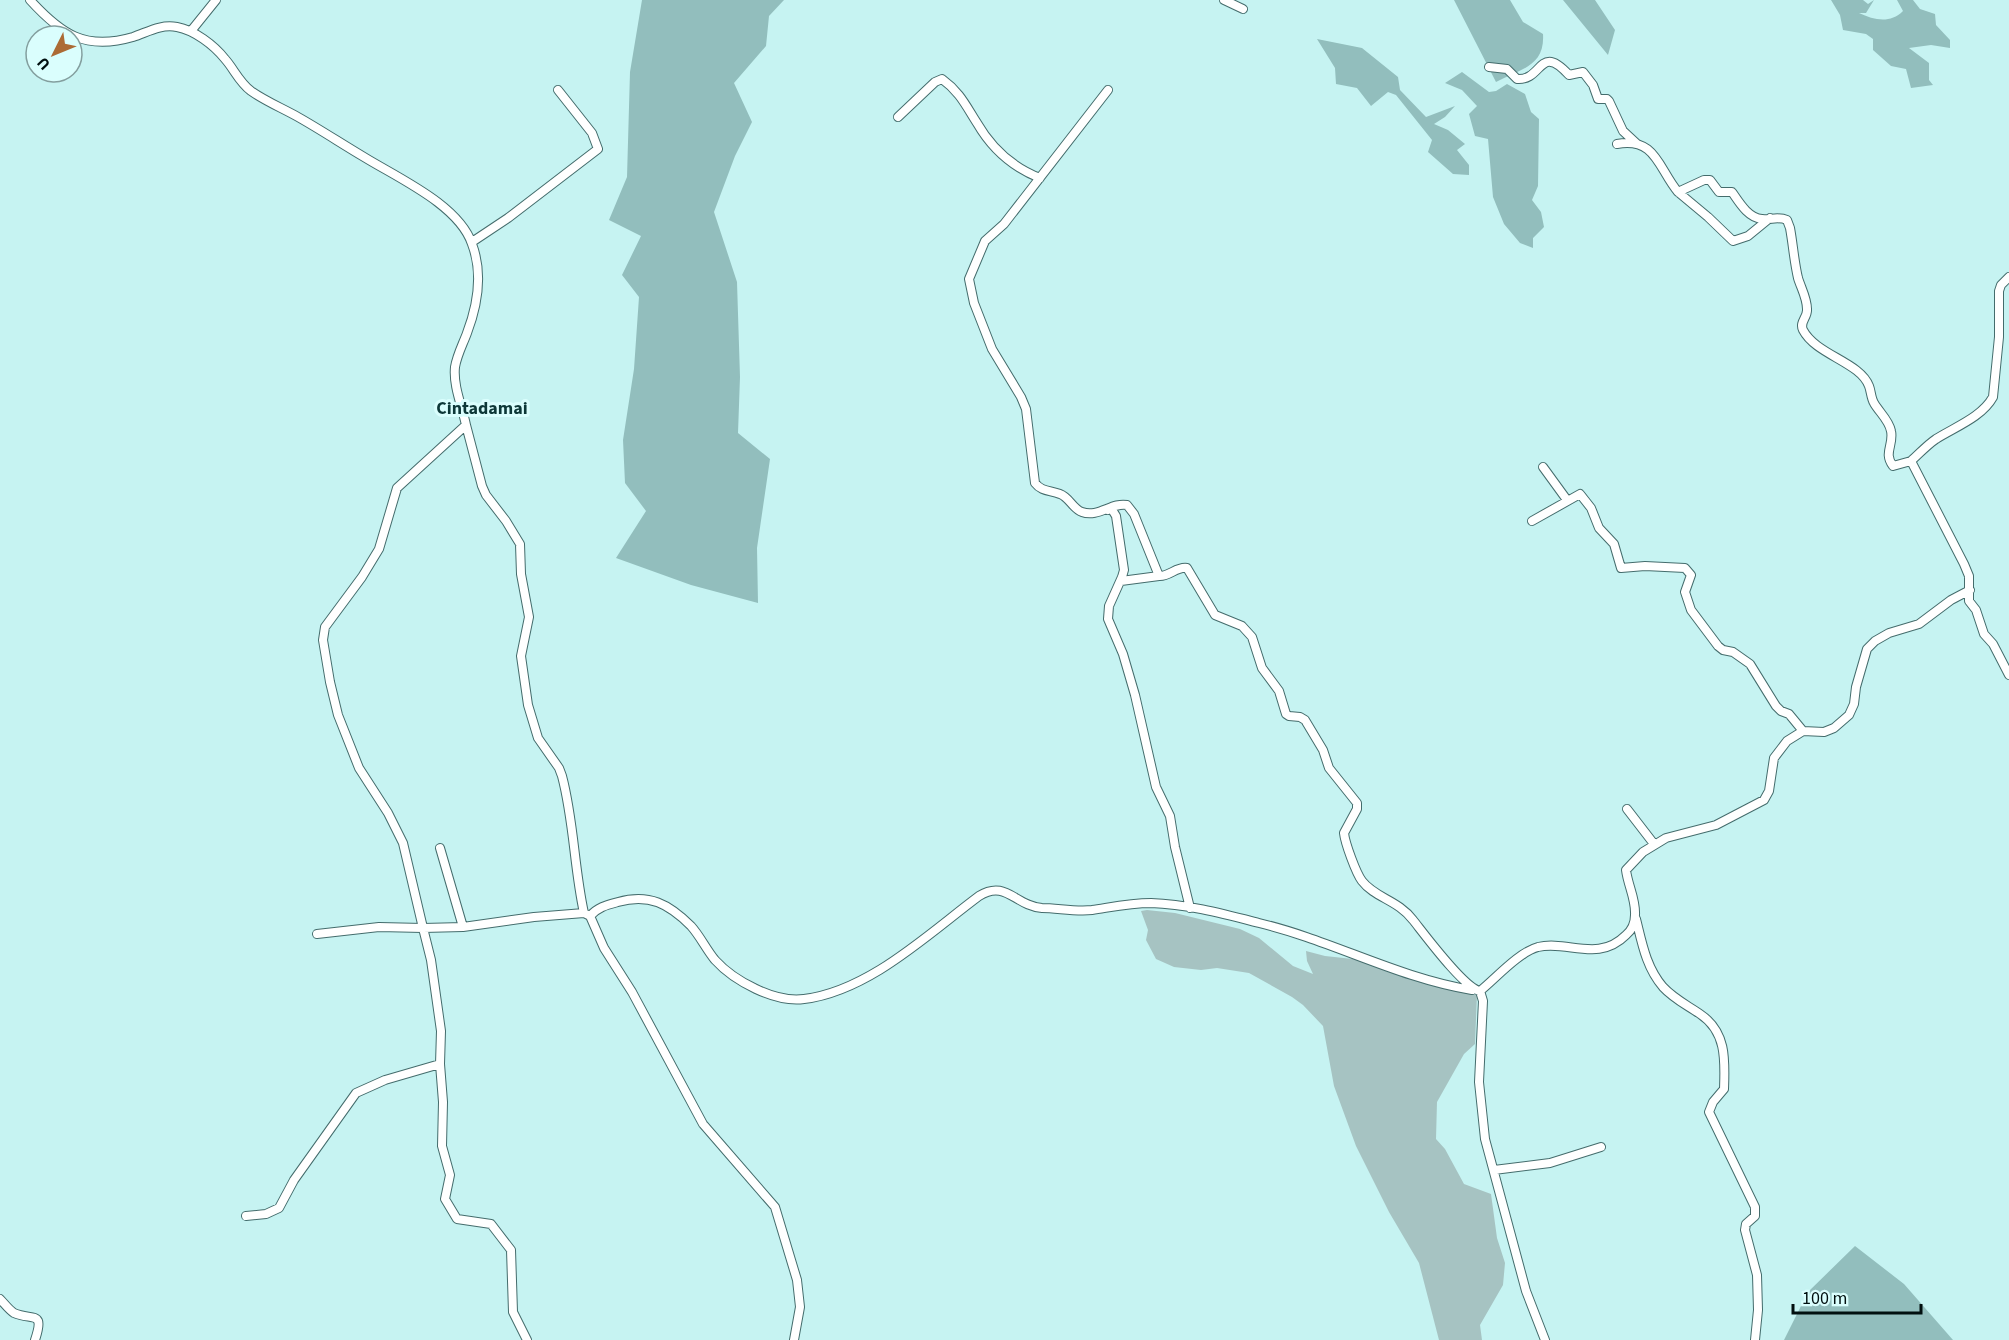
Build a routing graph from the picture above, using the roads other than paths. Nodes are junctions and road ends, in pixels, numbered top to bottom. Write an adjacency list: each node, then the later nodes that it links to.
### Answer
1 (30, 0): 5 (street)
2 (216, 0): 5 (street)
3 (1224, 0): 4 (street)
4 (1243, 9)
5 (190, 31): 15 (street)
6 (1489, 67): 11 (street)
7 (558, 90): 15 (street)
8 (1108, 90): 12 (street)
9 (898, 117): 12 (street)
10 (1617, 144): 11 (street)
11 (1637, 144): 13 (street)
12 (1040, 178): 21 (street)
13 (1678, 192): 14 (street); 14 (street)
14 (1770, 218): 18 (street)
15 (471, 242): 17 (street)
16 (2009, 277): 18 (street)
17 (466, 425): 32 (street); 35 (street)
18 (1911, 461): 25 (street)
19 (1543, 467): 20 (street)
20 (1567, 501): 22 (street); 27 (street)
21 (1098, 513): 23 (street); 24 (street)
22 (1532, 520)
23 (1160, 576): 24 (street); 37 (street)
24 (1121, 581): 31 (street)
25 (1970, 590): 26 (street); 27 (street)
26 (2009, 675)
27 (1803, 731): 29 (street)
28 (1627, 809): 29 (street)
29 (1654, 844): 33 (street)
30 (440, 848): 34 (street)
31 (1190, 908): 32 (street); 37 (street)
32 (587, 915): 34 (street); 45 (street)
33 (1635, 918): 37 (street); 47 (street)
34 (463, 927): 35 (street)
35 (423, 928): 36 (street); 38 (street)
36 (317, 934)
37 (1477, 991): 40 (street)
38 (440, 1064): 41 (street); 44 (street)
39 (1601, 1147): 40 (street)
40 (1494, 1170): 46 (street)
41 (246, 1216)
42 (0, 1299): 43 (street)
43 (35, 1340)
44 (526, 1340)
45 (794, 1340)
46 (1545, 1340)
47 (1755, 1340)

